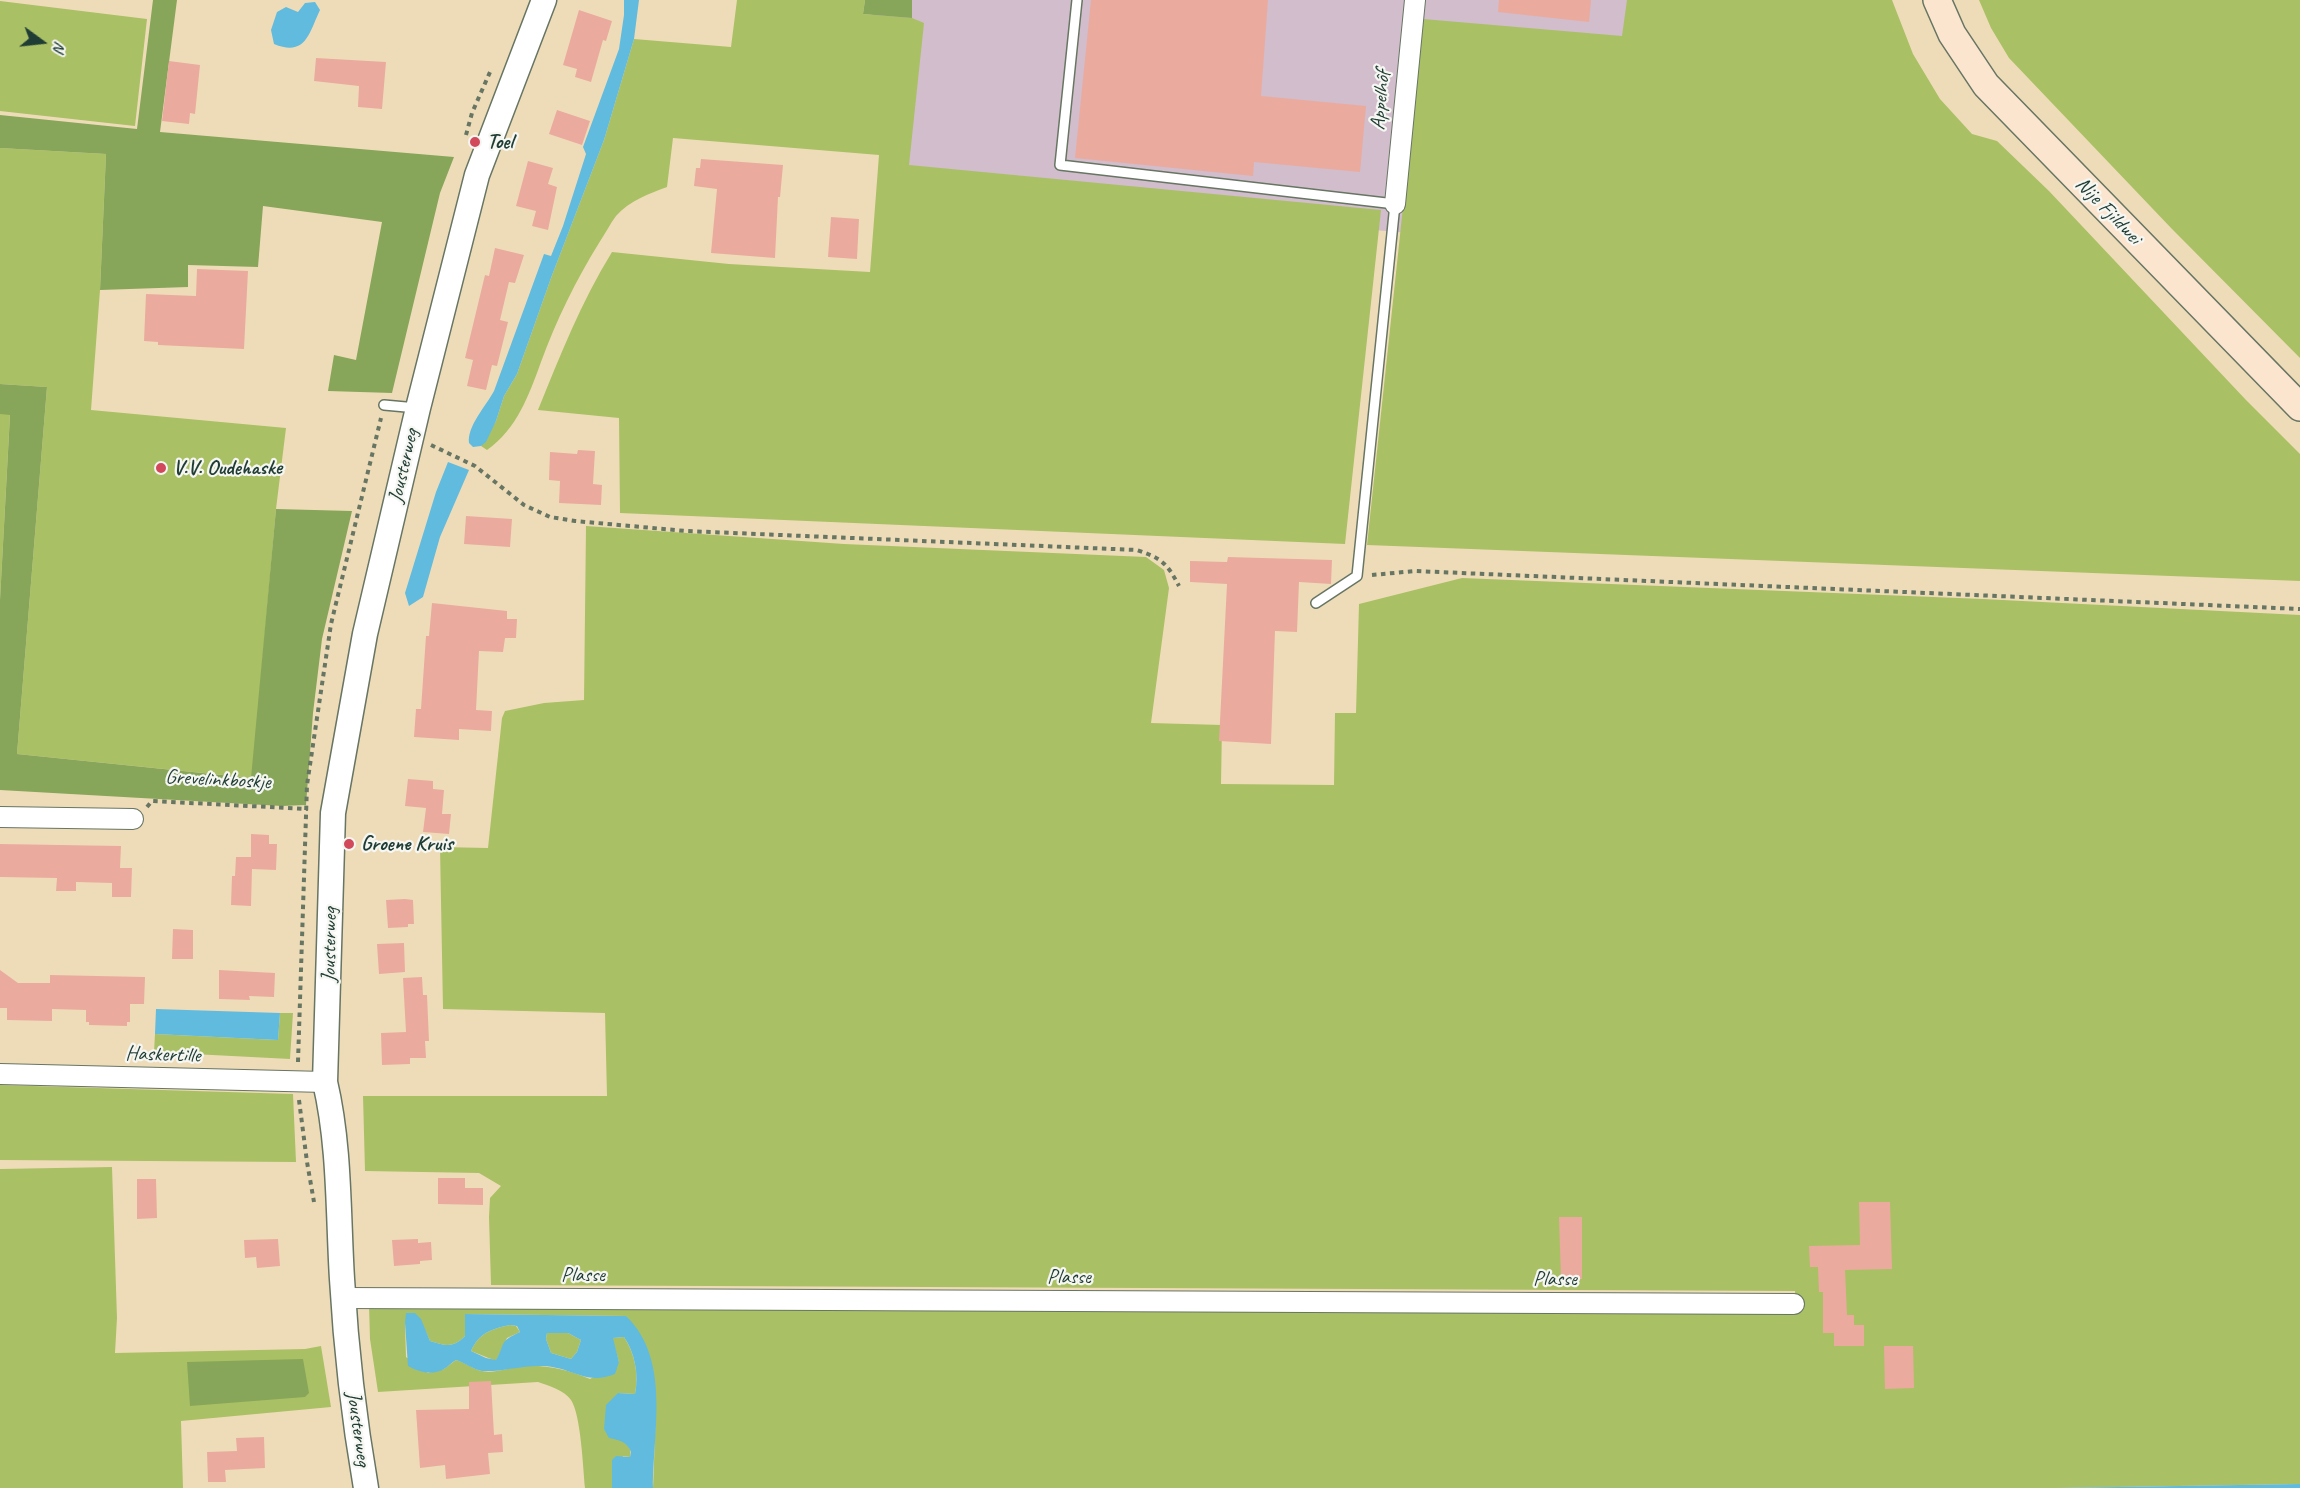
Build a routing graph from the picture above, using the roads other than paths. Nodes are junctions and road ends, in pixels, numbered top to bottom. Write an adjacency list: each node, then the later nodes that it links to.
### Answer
1 (544, 0): 8 (street, Jousterweg)
2 (1077, 0): 5 (lane)
3 (1414, 0): 5 (street, Appelhôf)
4 (1937, 0): 7 (main road, Nije Fjildwei)
5 (1395, 204): 9 (lane)
6 (384, 405): 8 (lane, Jousterweg)
7 (2300, 407)
8 (418, 408): 13 (street, Jousterweg)
9 (1316, 603)
10 (0, 817): 11 (street)
11 (133, 819)
12 (0, 1074): 13 (street, Haskertille)
13 (325, 1082): 14 (street, Jousterweg)
14 (343, 1298): 15 (street, Plasse); 16 (street, Jousterweg)
15 (1794, 1304)
16 (366, 1488)

